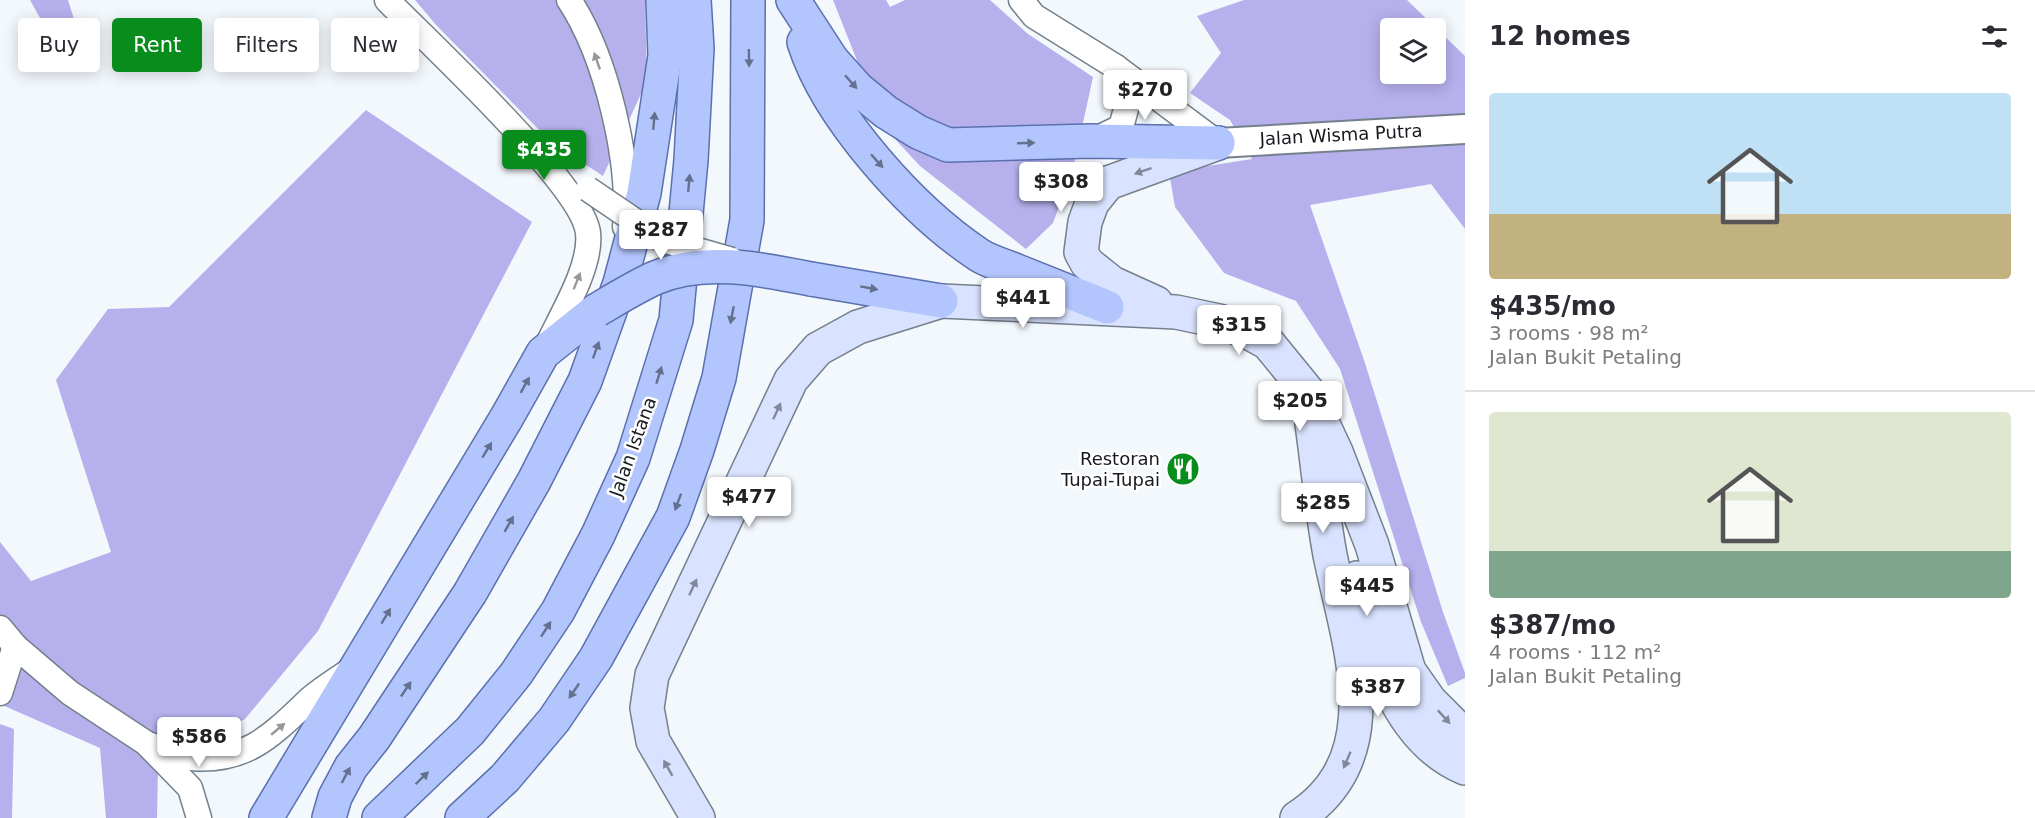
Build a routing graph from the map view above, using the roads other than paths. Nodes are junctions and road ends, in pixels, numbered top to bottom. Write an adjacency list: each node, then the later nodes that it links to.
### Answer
1 (387, 0): 12 (street)
2 (569, 0): 16 (street, one-way to 2)
3 (647, 0): 9 (street)
4 (663, 0): 9 (main road)
5 (694, 0): 32 (main road, Jalan Istana, one-way to 5)
6 (748, 0): 33 (main road, one-way to 33)
7 (792, 0): 13 (main road, one-way to 13); 18 (main road, one-way to 18)
8 (1021, 0): 10 (street)
9 (665, 56): 16 (main road, one-way to 9)
10 (1116, 67): 13 (street); 14 (street)
11 (1465, 129): 14 (street, Jalan Wisma Putra)
12 (525, 140): 15 (street, bridge); 20 (street, one-way to 12)
13 (1092, 141): 14 (main road)
14 (1218, 143): 19 (main road, one-way to 19)
15 (764, 269): 17 (main road, one-way to 17, bridge); 20 (main road, bridge)
16 (620, 283): 31 (main road, one-way to 16)
17 (941, 301): 18 (main road); 34 (main road, one-way to 17)
18 (1107, 307): 19 (main road)
19 (1176, 312): 21 (main road)
20 (543, 352): 24 (main road, one-way to 20)
21 (1308, 392): 22 (main road); 35 (main road, one-way to 35)
22 (1336, 452): 26 (main road, one-way to 26); 28 (main road)
23 (7, 637): 25 (street); 27 (street)
24 (355, 666): 27 (street, one-way to 24); 30 (main road)
25 (0, 693)
26 (1465, 736)
27 (146, 743): 29 (street)
28 (1465, 768)
29 (199, 818)
30 (266, 818)
31 (329, 818)
32 (379, 818)
33 (462, 818)
34 (699, 818)
35 (1297, 818)

